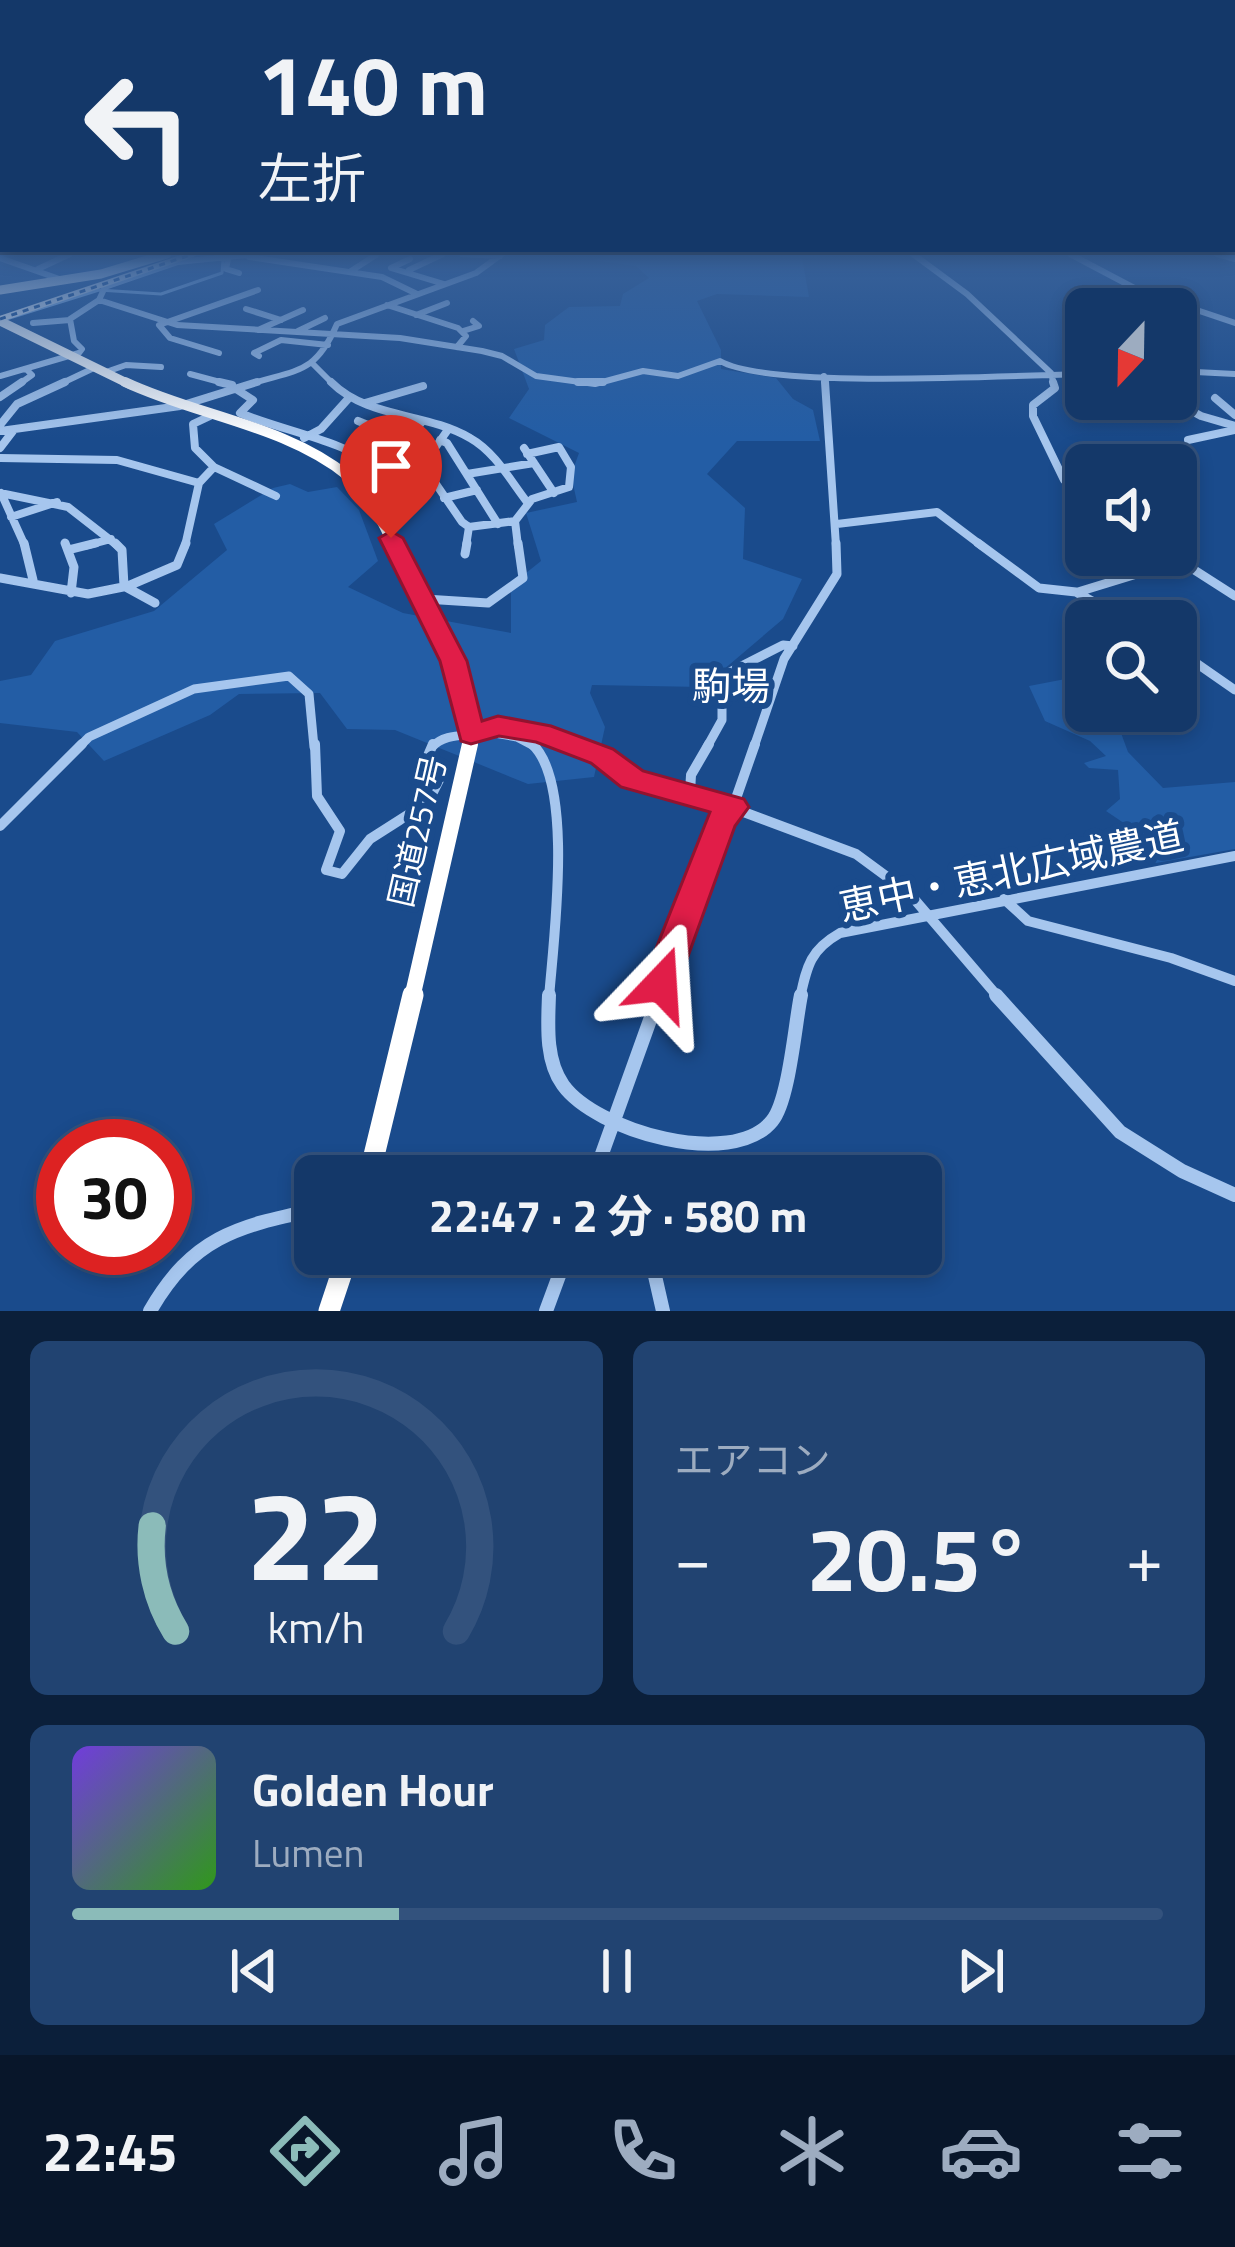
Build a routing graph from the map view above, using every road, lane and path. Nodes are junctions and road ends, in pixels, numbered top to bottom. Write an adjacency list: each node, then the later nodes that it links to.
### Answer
1 (76, 315): 11 (street)
2 (148, 315): 14 (street)
3 (182, 315): 14 (street)
4 (265, 315): 12 (street)
5 (291, 315): 12 (street)
6 (360, 315): 22 (street)
7 (416, 315): 17 (street)
8 (989, 315): 34 (street)
9 (325, 318): 21 (street)
10 (458, 318): 17 (street)
11 (70, 320): 16 (street); 28 (street)
12 (280, 320): 18 (street)
13 (473, 321): 19 (street)
14 (161, 322): 18 (street); 26 (street)
15 (3, 323): 28 (highway, 国道257号)
16 (33, 323)
17 (443, 323): 19 (street)
18 (258, 330): 20 (street)
19 (463, 331): 25 (street)
20 (270, 332): 21 (street); 23 (street)
21 (293, 333): 22 (street)
22 (332, 334): 24 (street); 25 (street)
23 (257, 340)
24 (328, 345): 27 (street); 29 (street)
25 (457, 347): 39 (street)
26 (219, 353)
27 (260, 356)
28 (74, 357): 31 (street); 32 (highway, 国道257号)
29 (313, 364): 40 (street); 44 (street)
30 (160, 367): 32 (street)
31 (26, 369): 38 (street); 42 (street)
32 (101, 369): 46 (highway, 国道257号); 47 (street)
33 (1197, 372): 37 (street)
34 (1052, 373): 35 (street); 39 (street); 68 (street)
35 (1065, 373)
36 (190, 374): 40 (street)
37 (1235, 374)
38 (0, 376)
39 (824, 376): 80 (street)
40 (235, 385): 46 (street); 58 (street)
41 (423, 386): 45 (street)
42 (0, 397)
43 (1215, 398): 50 (street)
44 (348, 399): 45 (street); 58 (street)
45 (363, 404): 48 (street)
46 (180, 406): 51 (highway, 国道257号); 54 (street)
47 (4, 412): 55 (street)
48 (394, 414): 52 (street); 53 (street)
49 (1197, 414): 56 (street)
50 (1235, 414)
51 (210, 416): 64 (street); 94 (highway, 国道257号)
52 (358, 421)
53 (421, 422): 57 (street); 60 (street)
54 (23, 427): 55 (street); 61 (street)
55 (0, 428)
56 (1235, 428): 59 (street)
57 (444, 436): 66 (street); 67 (street); 74 (street)
58 (304, 438): 65 (street)
59 (1188, 440)
60 (401, 445)
61 (0, 448)
62 (0, 458): 69 (street)
63 (533, 463): 66 (street); 72 (street); 72 (street)
64 (214, 467): 69 (street); 73 (street)
65 (382, 469)
66 (501, 469): 67 (street); 76 (street)
67 (467, 474): 70 (street)
68 (1065, 481)
69 (199, 483): 90 (street)
70 (477, 490): 74 (street); 79 (street)
71 (1, 493): 75 (street); 77 (street)
72 (554, 493): 76 (street)
73 (276, 496)
74 (444, 498): 81 (street)
75 (60, 500): 77 (street); 82 (street)
76 (527, 502): 78 (street)
77 (11, 517): 87 (street)
78 (515, 520): 79 (street); 94 (street)
79 (498, 524): 81 (street)
80 (837, 524): 91 (street); 97 (street)
81 (469, 527): 83 (street)
82 (111, 539): 90 (street); 92 (street)
83 (465, 554)
84 (1197, 571): 89 (street)
85 (1129, 576): 91 (street)
86 (0, 578): 87 (street)
87 (33, 580): 92 (street)
88 (1235, 580): 89 (street)
89 (1218, 584): 93 (street)
90 (124, 586): 92 (street); 96 (street)
91 (1076, 592): 95 (street)
92 (71, 593)
93 (1235, 596)
94 (424, 599): 101 (highway, 国道257号)
95 (1090, 600)
96 (155, 603)
97 (793, 646): 102 (street); 103 (street)
98 (1197, 664): 99 (street)
99 (1235, 690)
100 (490, 732): 101 (street); 102 (street); 109 (street, 恵中・恵北広域農道)
101 (471, 734): 104 (street); 110 (highway, 国道257号)
102 (690, 792): 103 (street)
103 (733, 807): 107 (street); 109 (street)
104 (0, 826)
105 (1235, 856): 106 (street, 恵中・恵北広域農道)
106 (1004, 899): 107 (street, 恵中・恵北広域農道); 108 (street)
107 (929, 914): 109 (street, 恵中・恵北広域農道); 112 (street)
108 (1235, 981)
109 (613, 1115): 111 (street)
110 (374, 1155)
111 (601, 1155)
112 (1235, 1195)
113 (294, 1214): 117 (street)
114 (341, 1275): 118 (highway)
115 (559, 1275): 119 (street)
116 (655, 1275): 120 (street)
117 (150, 1311)
118 (329, 1311)
119 (546, 1311)
120 (663, 1311)

